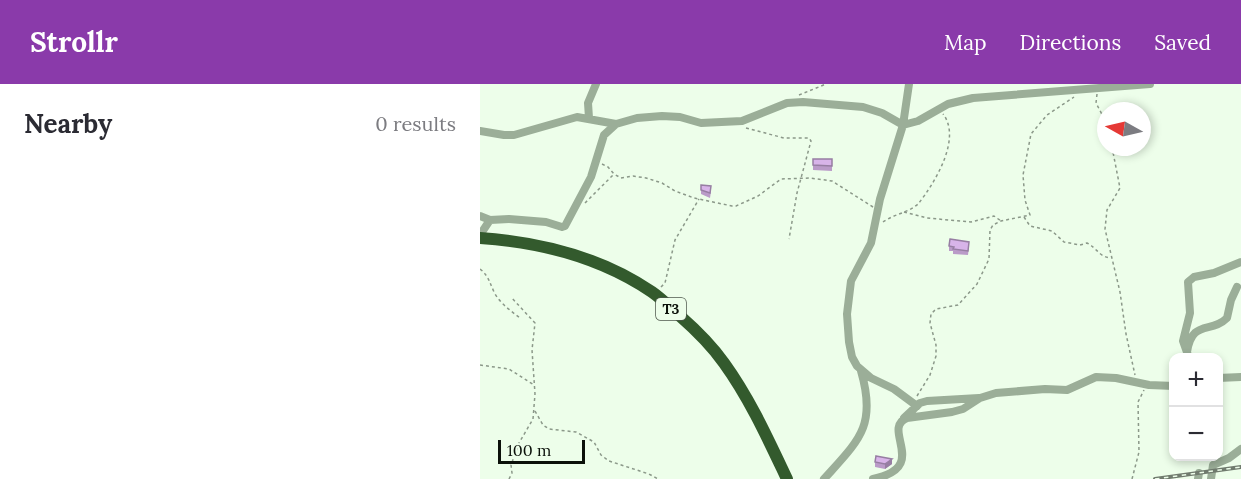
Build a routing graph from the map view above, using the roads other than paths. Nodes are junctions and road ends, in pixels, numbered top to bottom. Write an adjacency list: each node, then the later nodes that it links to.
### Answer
1 (596, 84): 4 (street)
2 (909, 84): 6 (street)
3 (1150, 84): 6 (street)
4 (589, 118): 5 (street); 7 (street)
5 (616, 123): 6 (street); 9 (street)
6 (903, 125): 15 (street)
7 (480, 130)
8 (480, 216): 9 (street)
9 (490, 220): 10 (street)
10 (480, 236): 23 (highway, T3)
11 (1241, 262): 13 (street)
12 (1237, 287): 14 (street)
13 (1187, 353)
14 (1188, 353)
15 (861, 371): 20 (street); 24 (street)
16 (1241, 377): 17 (street)
17 (1223, 378)
18 (1169, 386): 19 (street)
19 (980, 398): 20 (street); 21 (street)
20 (915, 404): 21 (street)
21 (903, 420): 25 (street)
22 (1241, 449): 26 (street)
23 (787, 479)
24 (824, 479)
25 (873, 479)
26 (1211, 479)

